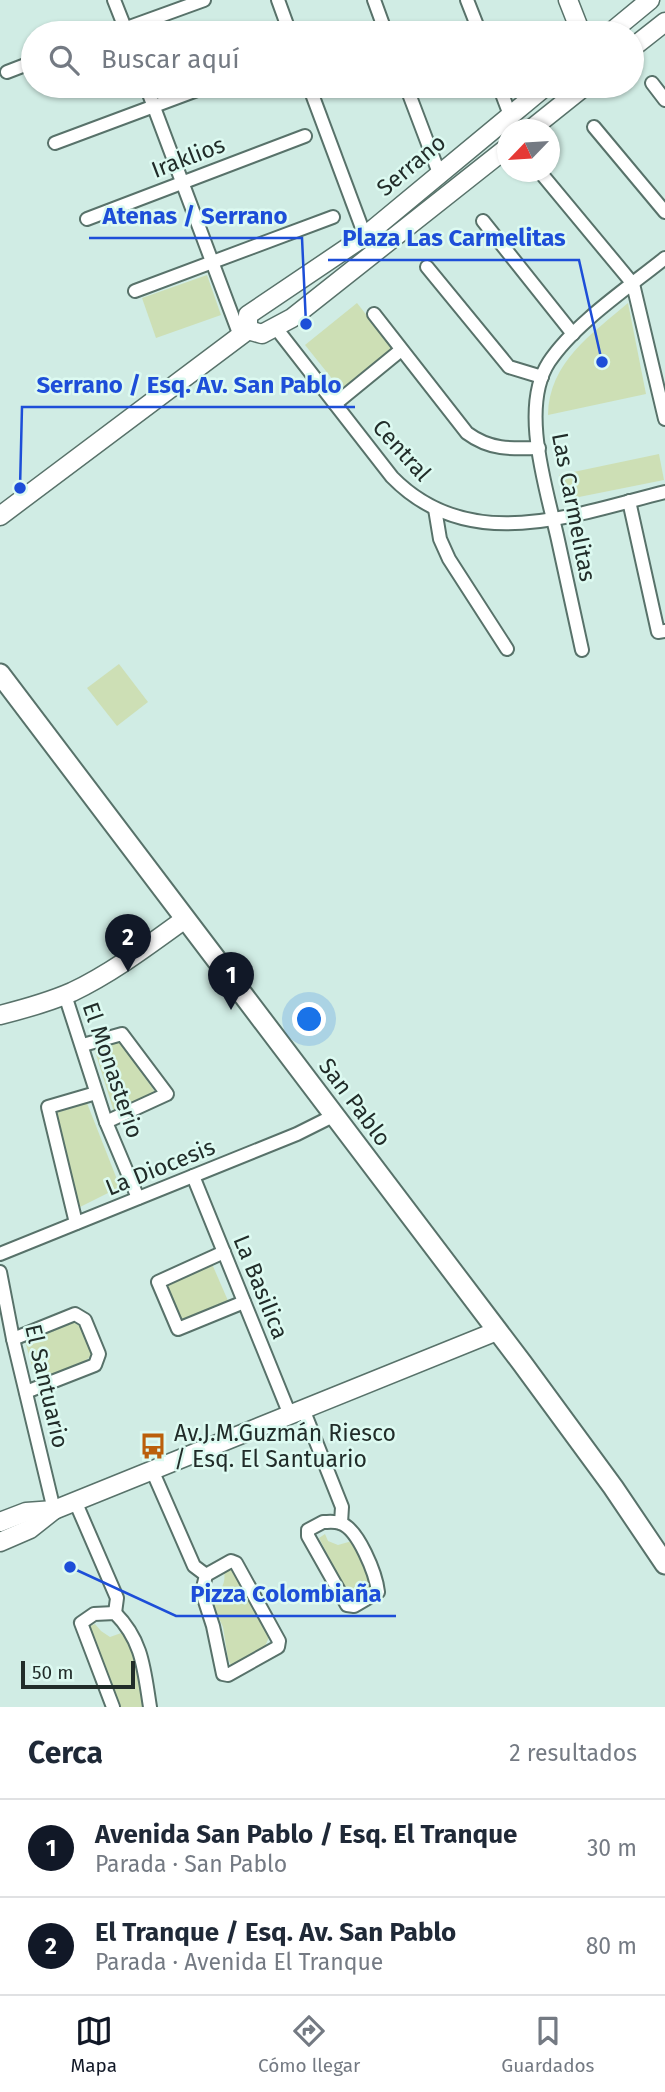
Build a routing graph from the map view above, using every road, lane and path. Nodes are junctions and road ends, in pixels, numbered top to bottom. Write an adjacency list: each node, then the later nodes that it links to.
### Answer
1 (114, 0): 8 (street)
2 (204, 0): 9 (street)
3 (278, 0): 10 (street)
4 (374, 0): 11 (street)
5 (467, 0): 12 (street)
6 (568, 0): 13 (main road)
7 (650, 0): 14 (main road)
8 (119, 21)
9 (150, 21)
10 (286, 21)
11 (382, 21)
12 (475, 21)
13 (576, 21)
14 (625, 21)
15 (665, 22): 16 (main road)
16 (644, 39)
17 (21, 67): 18 (street)
18 (8, 72)
19 (652, 83): 27 (street)
20 (150, 98): 28 (street)
21 (175, 98): 28 (street)
22 (313, 98): 42 (street)
23 (411, 98): 35 (street)
24 (504, 98): 29 (street)
25 (531, 98): 29 (main road, Serrano)
26 (570, 98): 30 (main road)
27 (665, 100)
28 (153, 106): 33 (street); 36 (street)
29 (510, 115): 35 (main road, Serrano)
30 (544, 119)
31 (594, 127): 38 (street)
32 (305, 136): 36 (street, Iraklios)
33 (55, 143)
34 (497, 156): 49 (main road, Serrano)
35 (439, 173): 42 (main road, Serrano)
36 (182, 182): 40 (street, Iraklios); 44 (street)
37 (548, 182): 46 (street)
38 (665, 212)
39 (333, 217): 44 (street)
40 (87, 219)
41 (483, 221): 51 (street)
42 (365, 236): 50 (main road, Serrano)
43 (665, 258): 46 (street, Las Carmelitas)
44 (211, 262): 47 (street); 50 (street)
45 (427, 267): 53 (street)
46 (633, 284): 51 (street, Las Carmelitas); 55 (street)
47 (135, 291)
48 (374, 314): 52 (street)
49 (276, 328): 50 (main road, Serrano); 54 (street, Central)
50 (244, 333): 60 (main road, Serrano)
51 (573, 334): 53 (street, Las Carmelitas)
52 (401, 350): 54 (street); 56 (street)
53 (542, 377): 56 (street, Las Carmelitas)
54 (335, 404): 59 (street, Central)
55 (665, 419)
56 (539, 448): 61 (street, Las Carmelitas)
57 (665, 492): 58 (street, Central)
58 (629, 501): 61 (street, Central); 62 (street)
59 (435, 509): 61 (street, Central); 63 (street)
60 (0, 516)
61 (554, 518): 64 (street, Las Carmelitas)
62 (665, 631)
63 (508, 649)
64 (582, 650)
65 (0, 674): 66 (main road, San Pablo)
66 (185, 919): 67 (main road); 71 (main road, San Pablo)
67 (65, 995): 68 (main road); 69 (street, El Monasterio)
68 (0, 1015)
69 (83, 1045): 70 (street, El Monasterio); 72 (street)
70 (96, 1093): 72 (street, El Monasterio); 75 (street)
71 (335, 1115): 73 (street, La Diocesis); 80 (main road, San Pablo)
72 (106, 1122): 74 (street, El Monasterio)
73 (193, 1176): 74 (street, La Diocesis); 76 (street, La Basilica)
74 (138, 1198): 75 (street, La Diocesis)
75 (76, 1223): 77 (street, La Diocesis)
76 (224, 1252): 79 (street, La Basilica); 79 (street)
77 (0, 1254)
78 (0, 1272): 81 (street, El Santuario)
79 (244, 1302): 83 (street, La Basilica)
80 (497, 1331): 83 (main road); 90 (main road, San Pablo)
81 (13, 1339): 82 (street, El Santuario); 82 (street)
82 (26, 1392): 86 (street, El Santuario)
83 (296, 1412): 84 (main road); 88 (street, La Basilica)
84 (152, 1470): 85 (main road); 91 (street)
85 (75, 1502): 86 (main road); 92 (street)
86 (54, 1510): 87 (main road); 89 (main road)
87 (0, 1521)
88 (341, 1523): 88 (street, La Basilica)
89 (0, 1542)
90 (665, 1564)
91 (206, 1575): 91 (street)
92 (115, 1613): 93 (street); 94 (street)
93 (113, 1707)
94 (150, 1707)

